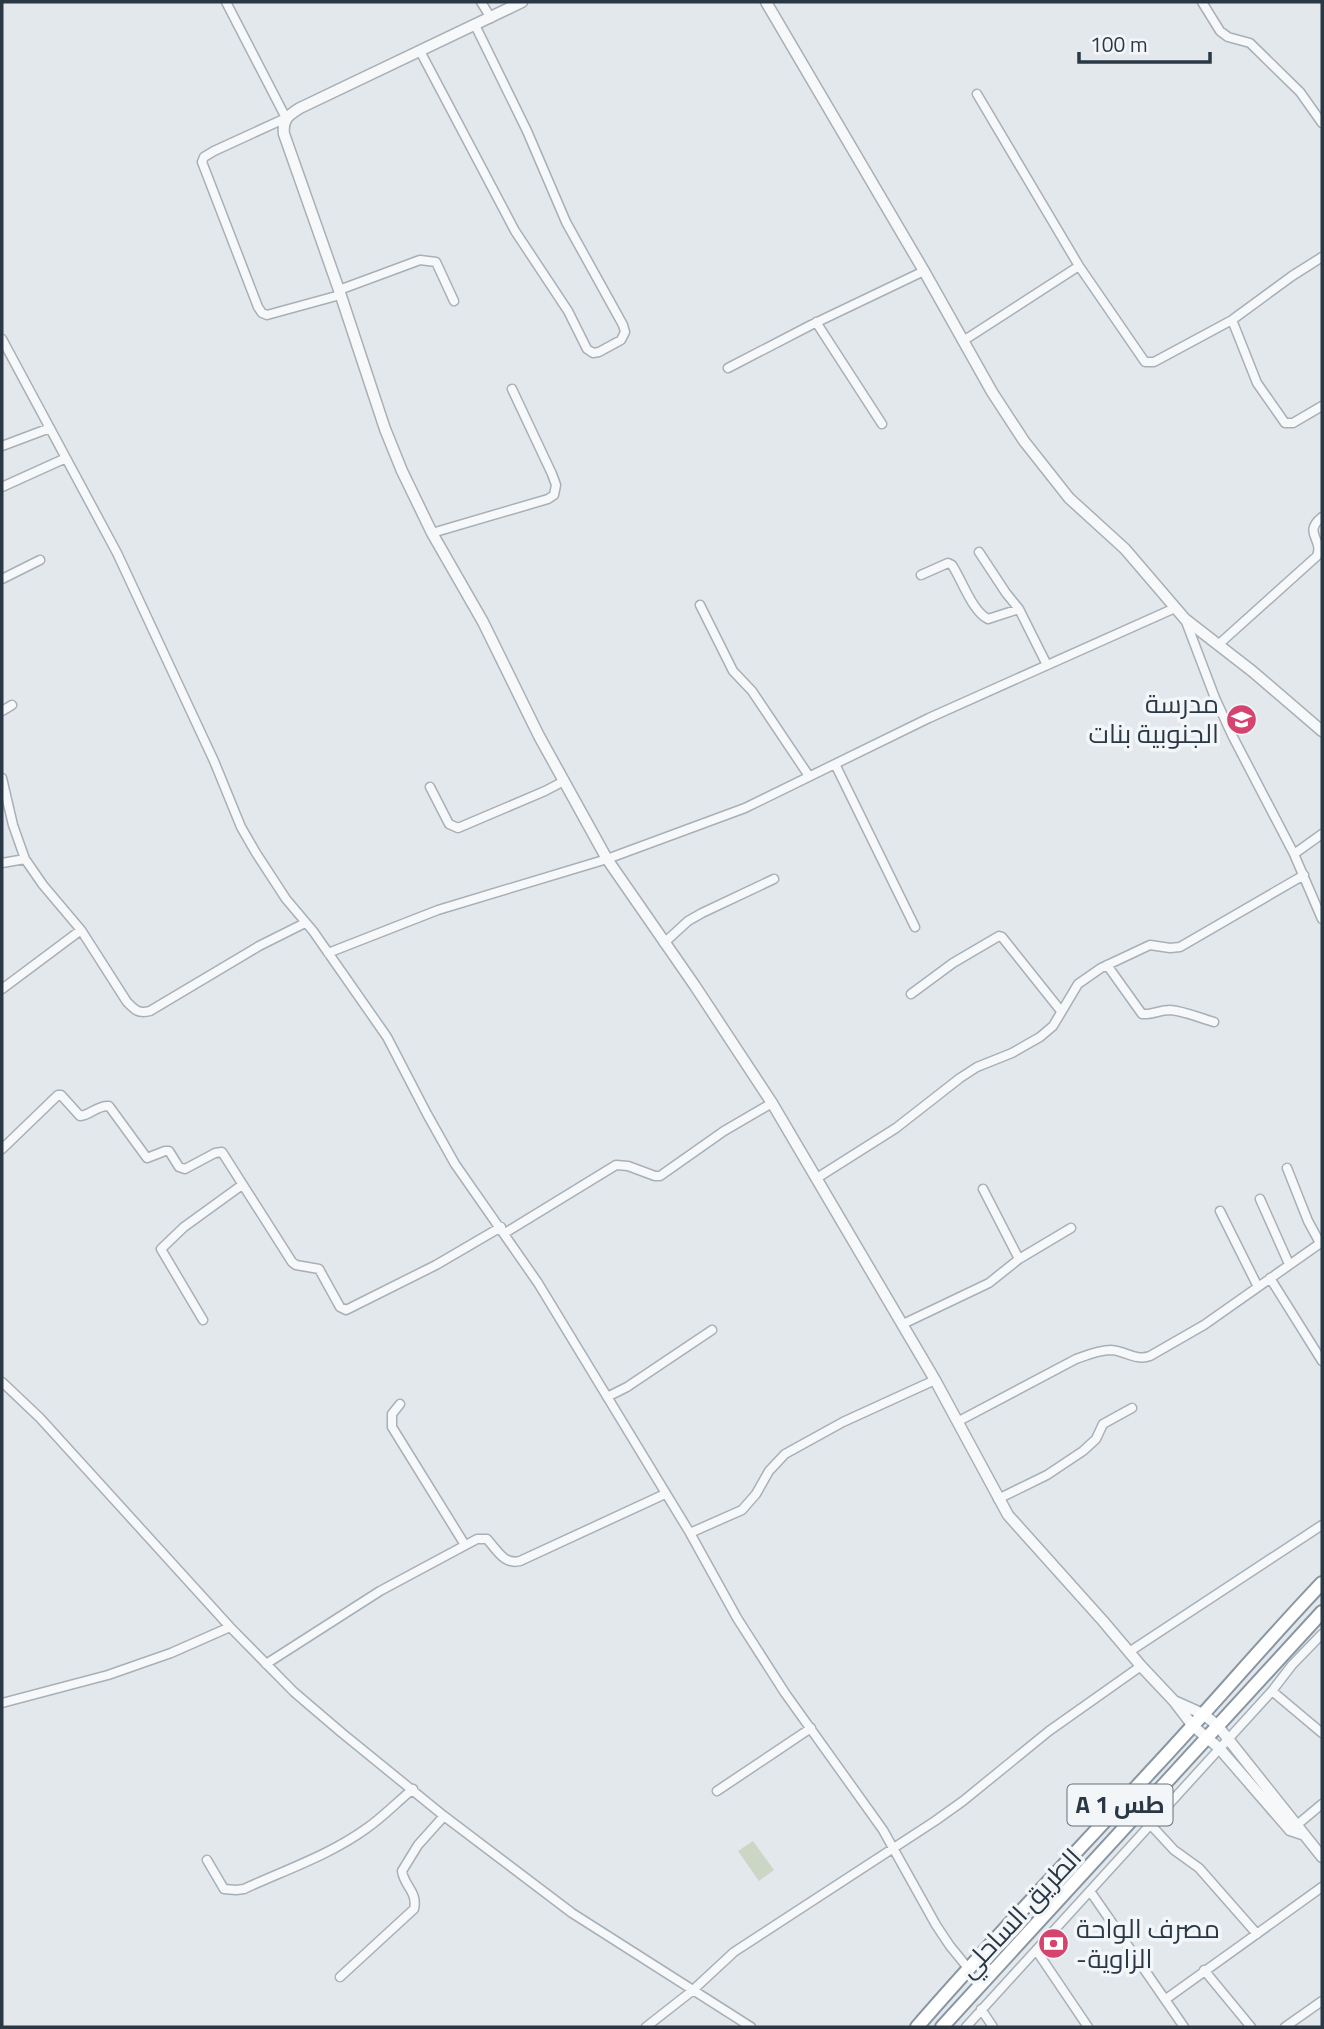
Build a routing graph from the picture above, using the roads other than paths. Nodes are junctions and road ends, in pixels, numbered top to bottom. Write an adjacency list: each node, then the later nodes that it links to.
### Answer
1 (226, 2): 10 (street)
2 (481, 2): 6 (street)
3 (522, 2): 6 (street)
4 (766, 2): 14 (street)
5 (1202, 2): 11 (street)
6 (491, 18): 7 (street)
7 (475, 25): 8 (street); 8 (street)
8 (420, 51): 10 (street)
9 (977, 94): 13 (street)
10 (286, 118): 15 (street); 15 (street)
11 (1322, 123)
12 (1322, 257): 17 (street)
13 (1079, 266): 17 (street); 20 (street)
14 (924, 271): 18 (street); 20 (street)
15 (340, 292): 16 (street); 30 (street)
16 (454, 301)
17 (1232, 320): 23 (street)
18 (816, 322): 21 (street); 24 (street)
19 (2, 340): 25 (street)
20 (962, 341): 36 (street)
21 (728, 369)
22 (512, 389): 30 (street)
23 (1322, 406)
24 (882, 425)
25 (51, 428): 26 (street); 27 (street)
26 (2, 446)
27 (66, 458): 28 (street); 57 (street)
28 (2, 487)
29 (1322, 517): 39 (street)
30 (432, 533): 47 (street)
31 (979, 552): 37 (street)
32 (40, 560): 34 (street)
33 (921, 575): 37 (street)
34 (2, 579)
35 (700, 605): 45 (street)
36 (1175, 608): 38 (street); 40 (street)
37 (1019, 609): 40 (street)
38 (1185, 619): 39 (street); 50 (street)
39 (1218, 645): 43 (street)
40 (1047, 665): 44 (street)
41 (12, 705): 42 (street)
42 (2, 711)
43 (1322, 731)
44 (835, 764): 45 (street); 58 (street)
45 (809, 776): 52 (street)
46 (2, 778): 51 (street)
47 (564, 781): 48 (street); 52 (street)
48 (430, 787)
49 (1322, 834): 50 (street)
50 (1294, 854): 54 (street)
51 (25, 859): 53 (street); 59 (street)
52 (607, 859): 60 (street); 61 (street)
53 (2, 863)
54 (1304, 875): 56 (street); 62 (street)
55 (774, 879): 60 (street)
56 (1322, 919)
57 (305, 923): 59 (street); 61 (street)
58 (915, 927)
59 (81, 930): 63 (street)
60 (664, 943): 67 (street)
61 (328, 953): 76 (street)
62 (1107, 965): 65 (street); 66 (street)
63 (2, 989)
64 (911, 994): 65 (street)
65 (1061, 1011): 70 (street)
66 (1214, 1021)
67 (772, 1103): 70 (street); 76 (street)
68 (2, 1149): 71 (street)
69 (1287, 1168): 77 (street)
70 (817, 1178): 83 (street)
71 (242, 1185): 76 (street); 82 (street)
72 (983, 1189): 78 (street)
73 (1259, 1199): 79 (street)
74 (1220, 1211): 81 (street)
75 (1071, 1228): 78 (street)
76 (503, 1230): 88 (street)
77 (1321, 1242): 79 (street)
78 (1018, 1259): 83 (street)
79 (1289, 1264): 80 (street)
80 (1270, 1278): 81 (street); 85 (street)
81 (1258, 1287): 91 (street)
82 (203, 1320)
83 (903, 1324): 86 (street)
84 (712, 1330): 88 (street)
85 (1322, 1361)
86 (935, 1380): 91 (street); 95 (street)
87 (2, 1382): 99 (street)
88 (607, 1398): 92 (street)
89 (400, 1404): 96 (street)
90 (1132, 1408): 93 (street)
91 (957, 1422): 93 (street)
92 (665, 1494): 95 (street); 96 (street)
93 (998, 1499): 101 (street)
94 (1322, 1525): 101 (street)
95 (690, 1533): 110 (street)
96 (465, 1545): 102 (street)
97 (1322, 1583): 107 (highway, الطريق الساحلي / A 1 طس)
98 (1322, 1612): 108 (highway, الطريق الساحلي / A 1 طس)
99 (230, 1627): 102 (street); 106 (street)
100 (1322, 1634): 104 (street)
101 (1129, 1652): 103 (street)
102 (266, 1664): 115 (street)
103 (1141, 1666): 105 (street); 121 (street)
104 (1272, 1690): 111 (street); 113 (street)
105 (1174, 1701): 107 (street); 109 (street)
106 (2, 1703)
107 (1203, 1714): 108 (street); 109 (highway, الطريق الساحلي / A 1 طس)
108 (1217, 1725): 112 (highway, الطريق الساحلي / A 1 طس); 113 (street)
109 (1193, 1726): 112 (street); 128 (highway, الطريق الساحلي / A 1 طس)
110 (811, 1728): 116 (street); 121 (street)
111 (1322, 1733)
112 (1206, 1738): 114 (street); 138 (highway, الطريق الساحلي / A 1 طس)
113 (1228, 1738): 114 (street); 120 (street)
114 (1219, 1748): 119 (street); 120 (street)
115 (413, 1790): 118 (street); 123 (street)
116 (717, 1791)
117 (1322, 1804): 120 (street)
118 (444, 1815): 130 (street); 131 (street)
119 (1150, 1824): 125 (street); 126 (street)
120 (1297, 1829): 122 (street)
121 (893, 1847): 128 (street); 131 (street)
122 (1322, 1857)
123 (207, 1860)
124 (1322, 1887): 126 (street)
125 (1090, 1891): 127 (street); 132 (street)
126 (1257, 1934): 129 (street)
127 (1036, 1950): 134 (street); 141 (street)
128 (968, 1968): 137 (highway, الطريق الساحلي / A 1 طس)
129 (1204, 1970): 132 (street); 143 (street)
130 (340, 1977)
131 (692, 1991): 135 (street); 136 (street)
132 (1166, 1999): 142 (street)
133 (1322, 2001): 144 (street)
134 (981, 2009): 139 (street); 140 (street)
135 (646, 2027)
136 (751, 2027)
137 (917, 2027)
138 (942, 2027)
139 (966, 2027)
140 (993, 2027)
141 (1088, 2027)
142 (1184, 2027)
143 (1251, 2027)
144 (1285, 2027)

